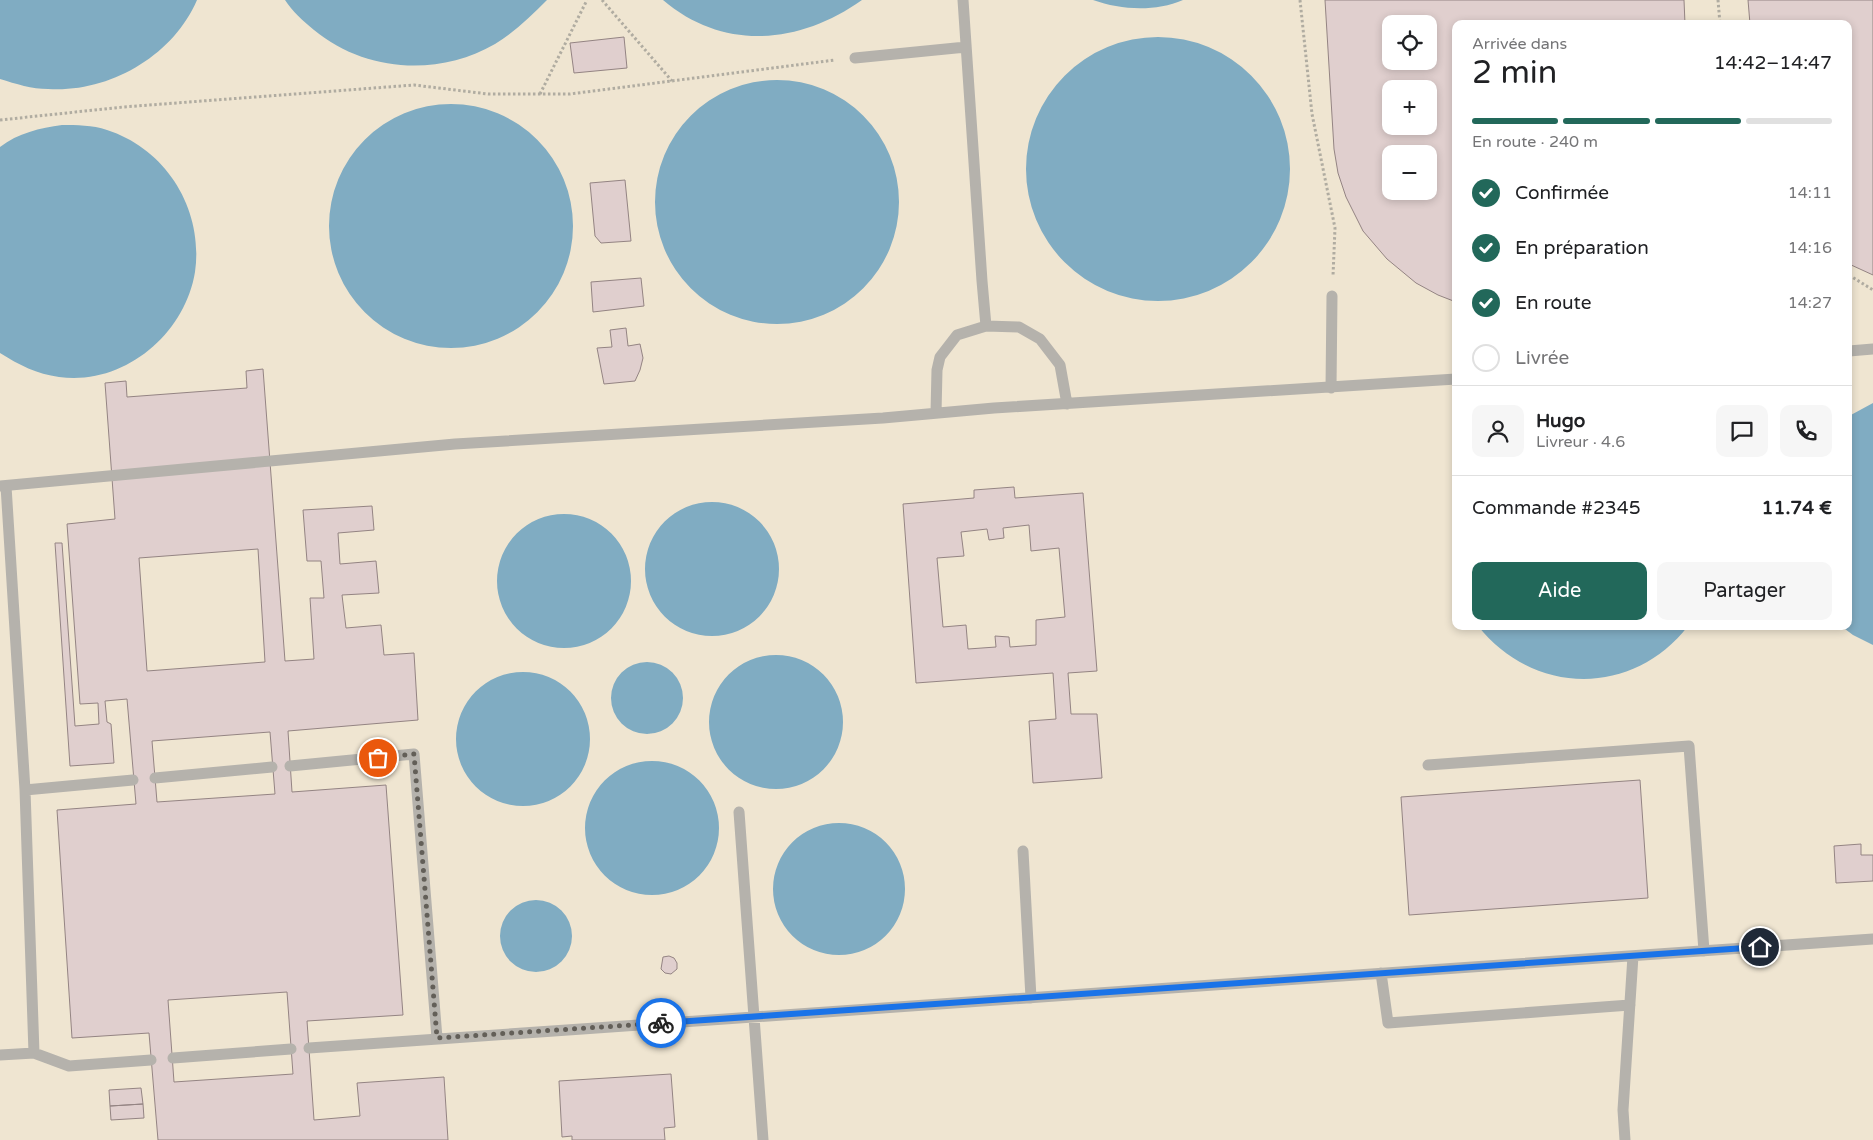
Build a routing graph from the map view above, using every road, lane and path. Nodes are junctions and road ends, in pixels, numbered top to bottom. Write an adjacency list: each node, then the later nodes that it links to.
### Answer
1 (587, 0): 10 (path)
2 (602, 0): 9 (path)
3 (963, 0): 7 (lane)
4 (1300, 0): 14 (path)
5 (1718, 0): 6 (path)
6 (1720, 20)
7 (966, 47): 8 (lane); 15 (lane)
8 (855, 58): 9 (path)
9 (673, 81): 10 (path)
10 (540, 94): 11 (path)
11 (0, 120)
12 (1852, 277): 13 (path)
13 (1873, 290)
14 (1332, 296): 19 (lane)
15 (986, 326): 20 (lane); 21 (lane)
16 (1873, 349): 17 (lane)
17 (1852, 351)
18 (1452, 379): 19 (lane)
19 (1331, 388): 20 (lane)
20 (1067, 404): 21 (lane)
21 (936, 413): 22 (lane)
22 (3, 486): 28 (lane)
23 (1428, 765): 32 (lane)
24 (290, 766): 38 (lane)
25 (272, 767): 26 (lane)
26 (154, 778)
27 (133, 780): 28 (lane)
28 (25, 790): 41 (lane)
29 (739, 812): 37 (lane)
30 (1023, 851): 35 (lane)
31 (1873, 939): 32 (lane)
32 (1704, 951): 33 (lane)
33 (1633, 956): 34 (lane); 36 (lane)
34 (1381, 973): 35 (lane); 36 (lane)
35 (1031, 998): 37 (lane)
36 (1630, 1005): 46 (lane)
37 (755, 1017): 38 (lane); 45 (lane)
38 (437, 1038): 39 (lane)
39 (309, 1048)
40 (291, 1049): 43 (lane)
41 (34, 1053): 42 (lane); 44 (lane)
42 (0, 1055)
43 (172, 1058)
44 (151, 1060)
45 (763, 1140)
46 (1625, 1140)

